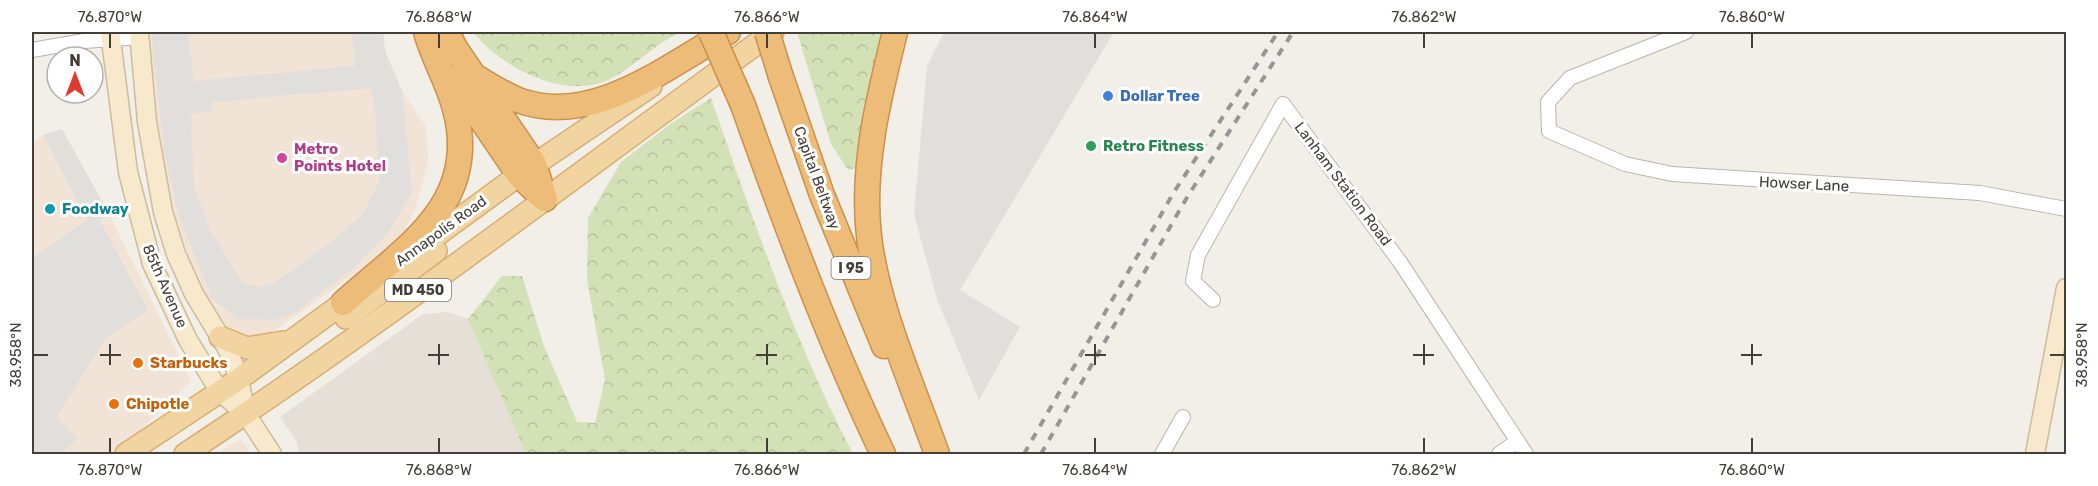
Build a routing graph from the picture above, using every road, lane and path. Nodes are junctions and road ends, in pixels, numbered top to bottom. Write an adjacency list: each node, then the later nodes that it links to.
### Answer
1 (426, 32): 12 (highway)
2 (447, 32): 13 (highway)
3 (711, 32): 14 (highway, bridge)
4 (720, 32): 14 (highway, I 95, bridge)
5 (728, 32): 13 (highway); 15 (main road, Annapolis Road / MD 450)
6 (770, 32): 17 (main road, MD 450); 35 (highway, Capital Beltway / I 95, bridge)
7 (895, 32): 35 (highway)
8 (1686, 32): 18 (street, Howser Lane)
9 (139, 34): 10 (street); 19 (street, 85th Avenue)
10 (110, 35): 11 (street); 23 (street, 85th Avenue)
11 (32, 50)
12 (437, 57): 15 (highway); 22 (highway)
13 (474, 76): 15 (highway)
14 (743, 105): 34 (highway, I 95)
15 (526, 169): 16 (main road, Annapolis Road / MD 450); 17 (highway)
16 (488, 197): 22 (main road, Annapolis Road / MD 450); 28 (main road)
17 (545, 199): 28 (main road, MD 450)
18 (2067, 209)
19 (173, 246): 23 (street); 24 (street, 85th Avenue)
20 (2067, 288): 39 (street)
21 (1213, 300): 30 (street, Lanham Station Road)
22 (343, 303): 25 (main road, Annapolis Road / MD 450)
23 (175, 314): 27 (street, 85th Avenue)
24 (220, 338): 25 (main road); 26 (street, 85th Avenue)
25 (293, 340): 26 (main road, Annapolis Road / MD 450)
26 (239, 379): 27 (main road, Annapolis Road / MD 450); 28 (street, 85th Avenue)
27 (220, 392): 28 (street, 85th Avenue); 31 (main road, Annapolis Road / MD 450)
28 (246, 414): 32 (main road, MD 450); 33 (street, 85th Avenue)
29 (1183, 417): 36 (street)
30 (1516, 442): 37 (street); 38 (street, Lanham Station Road)
31 (126, 454)
32 (185, 454)
33 (272, 454)
34 (883, 454)
35 (935, 454)
36 (1162, 454)
37 (1499, 454)
38 (1526, 454)
39 (2035, 454)

